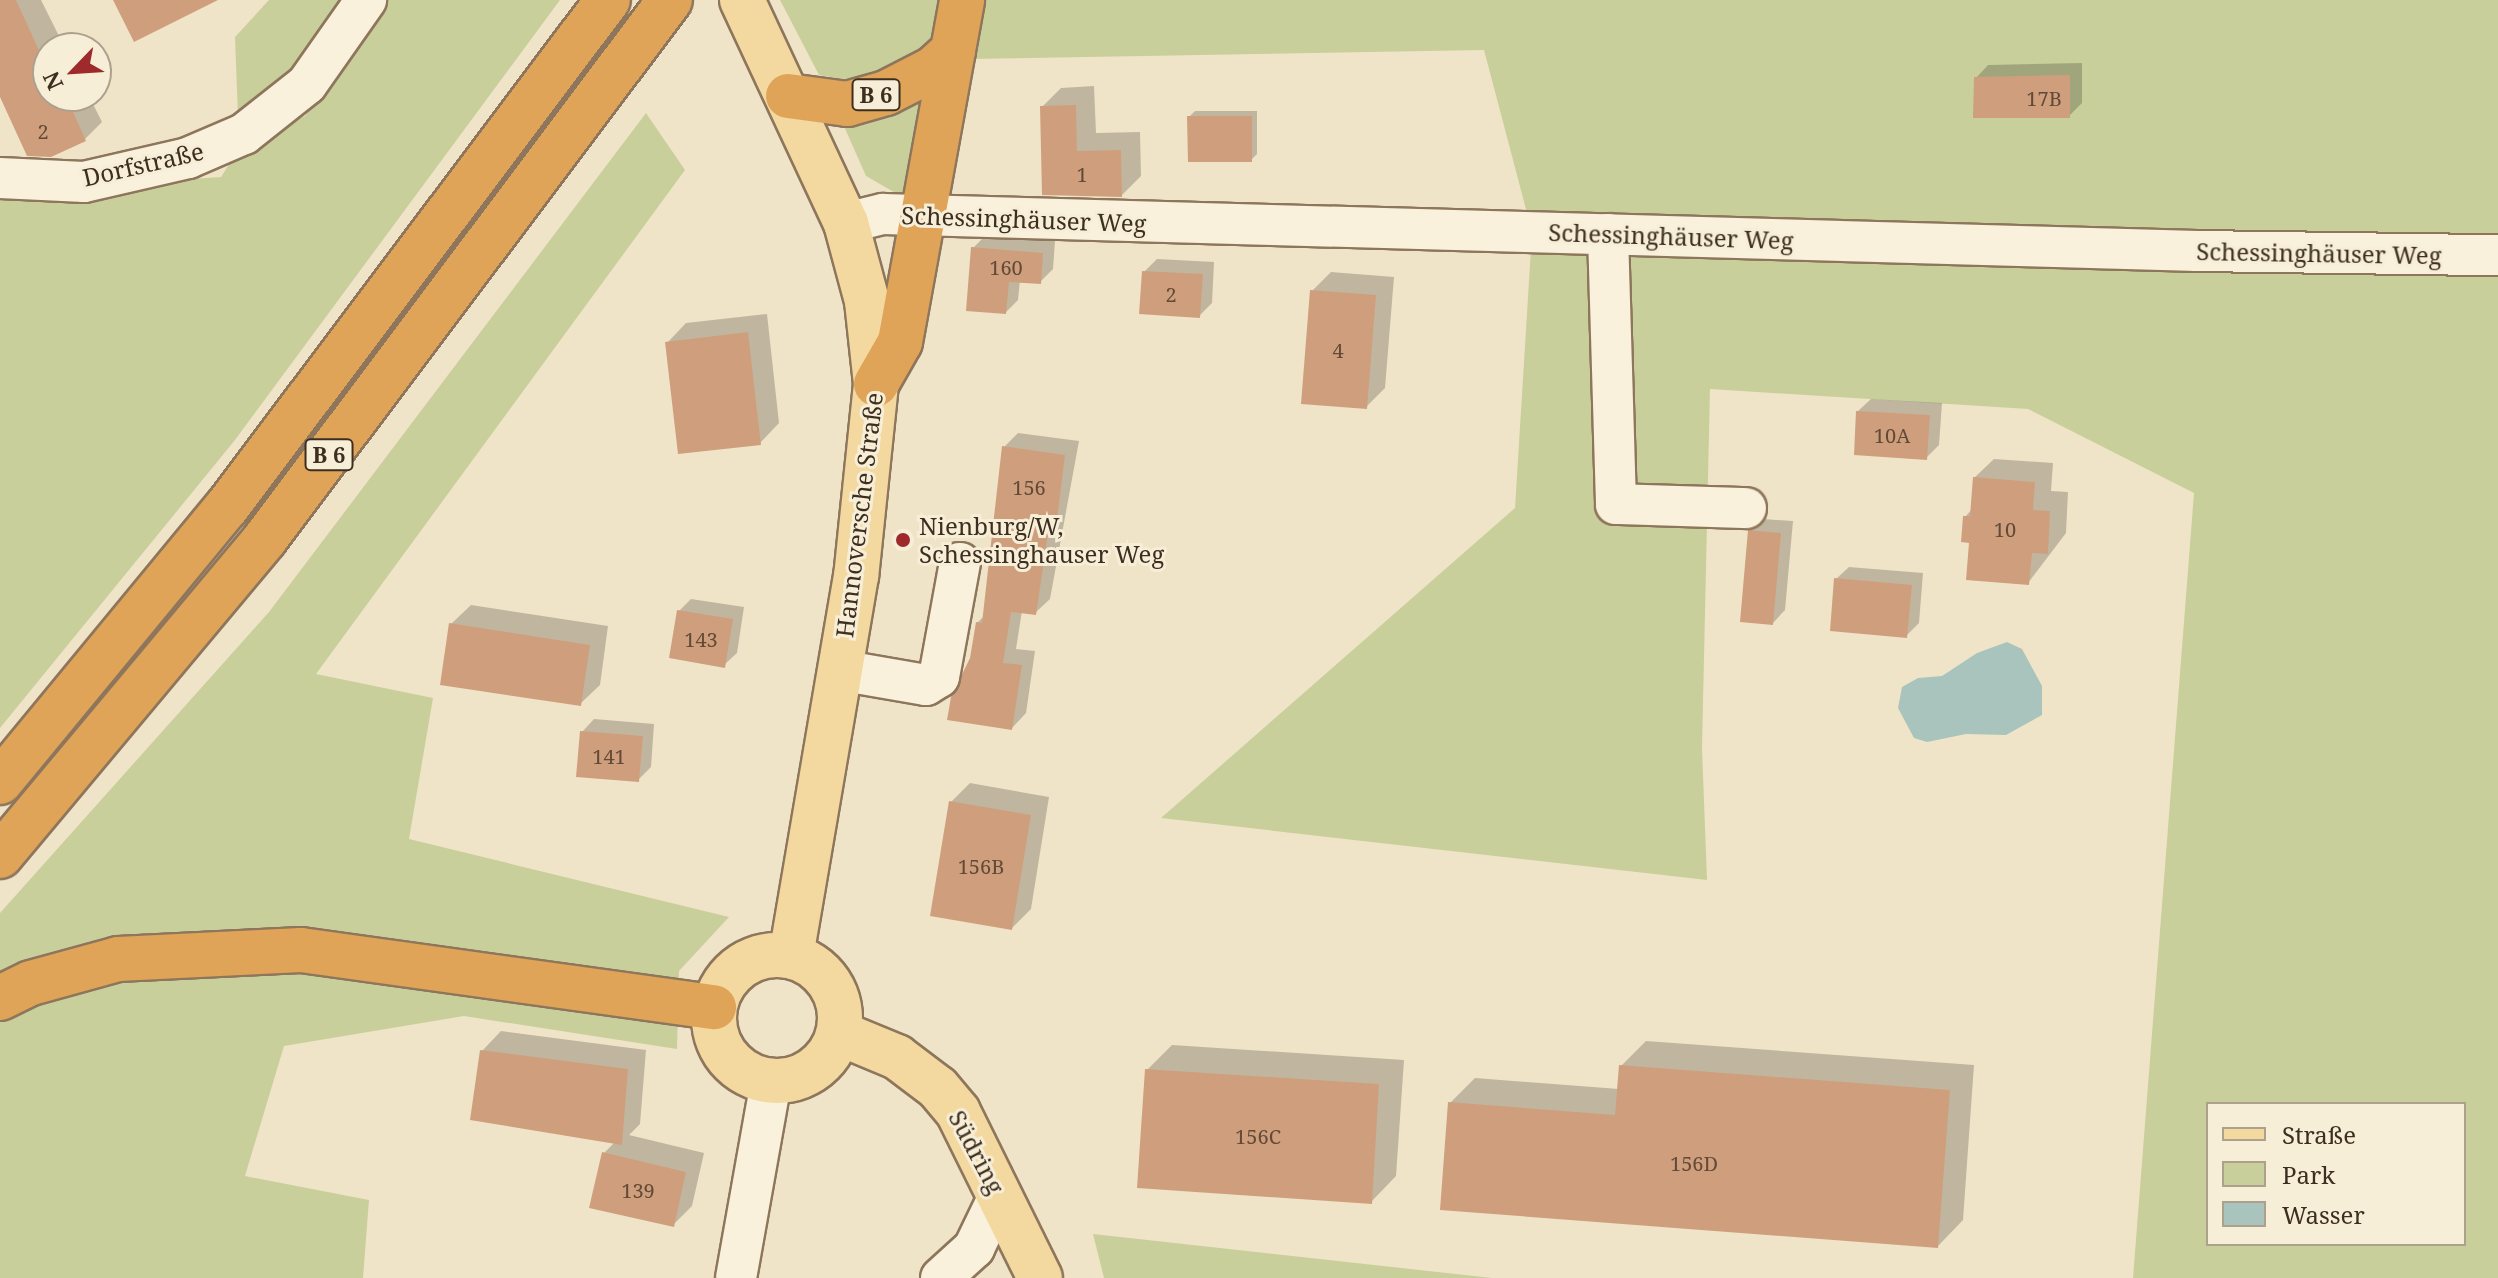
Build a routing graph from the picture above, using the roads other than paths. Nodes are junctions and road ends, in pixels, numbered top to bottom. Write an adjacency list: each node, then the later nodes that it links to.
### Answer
1 (366, 0): 8 (street, Dorfstraße)
2 (608, 0): 17 (highway, B 6)
3 (670, 0): 18 (highway, B 6)
4 (742, 0): 7 (main road, Hannoversche Straße)
5 (962, 0): 6 (highway)
6 (953, 51): 7 (highway, B 6); 9 (highway)
7 (788, 96): 10 (main road, Hannoversche Straße)
8 (0, 178)
9 (926, 218): 10 (street, Schessinghäuser Weg); 11 (street, Schessinghäuser Weg); 13 (highway)
10 (846, 223): 13 (main road, Hannoversche Straße)
11 (1608, 234): 12 (street, Schessinghäuser Weg); 14 (street)
12 (2498, 255)
13 (876, 384): 16 (main road, Hannoversche Straße)
14 (1746, 508)
15 (960, 563): 16 (street)
16 (839, 670): 19 (main road, Hannoversche Straße)
17 (0, 782)
18 (0, 856)
19 (791, 956): 21 (main road); 22 (main road)
20 (0, 998): 21 (highway)
21 (714, 1007): 23 (main road)
22 (839, 1033): 23 (main road); 24 (main road, Südring)
23 (771, 1082): 25 (street)
24 (1000, 1194): 26 (street); 27 (main road, Südring)
25 (736, 1278)
26 (941, 1278)
27 (1040, 1278)

